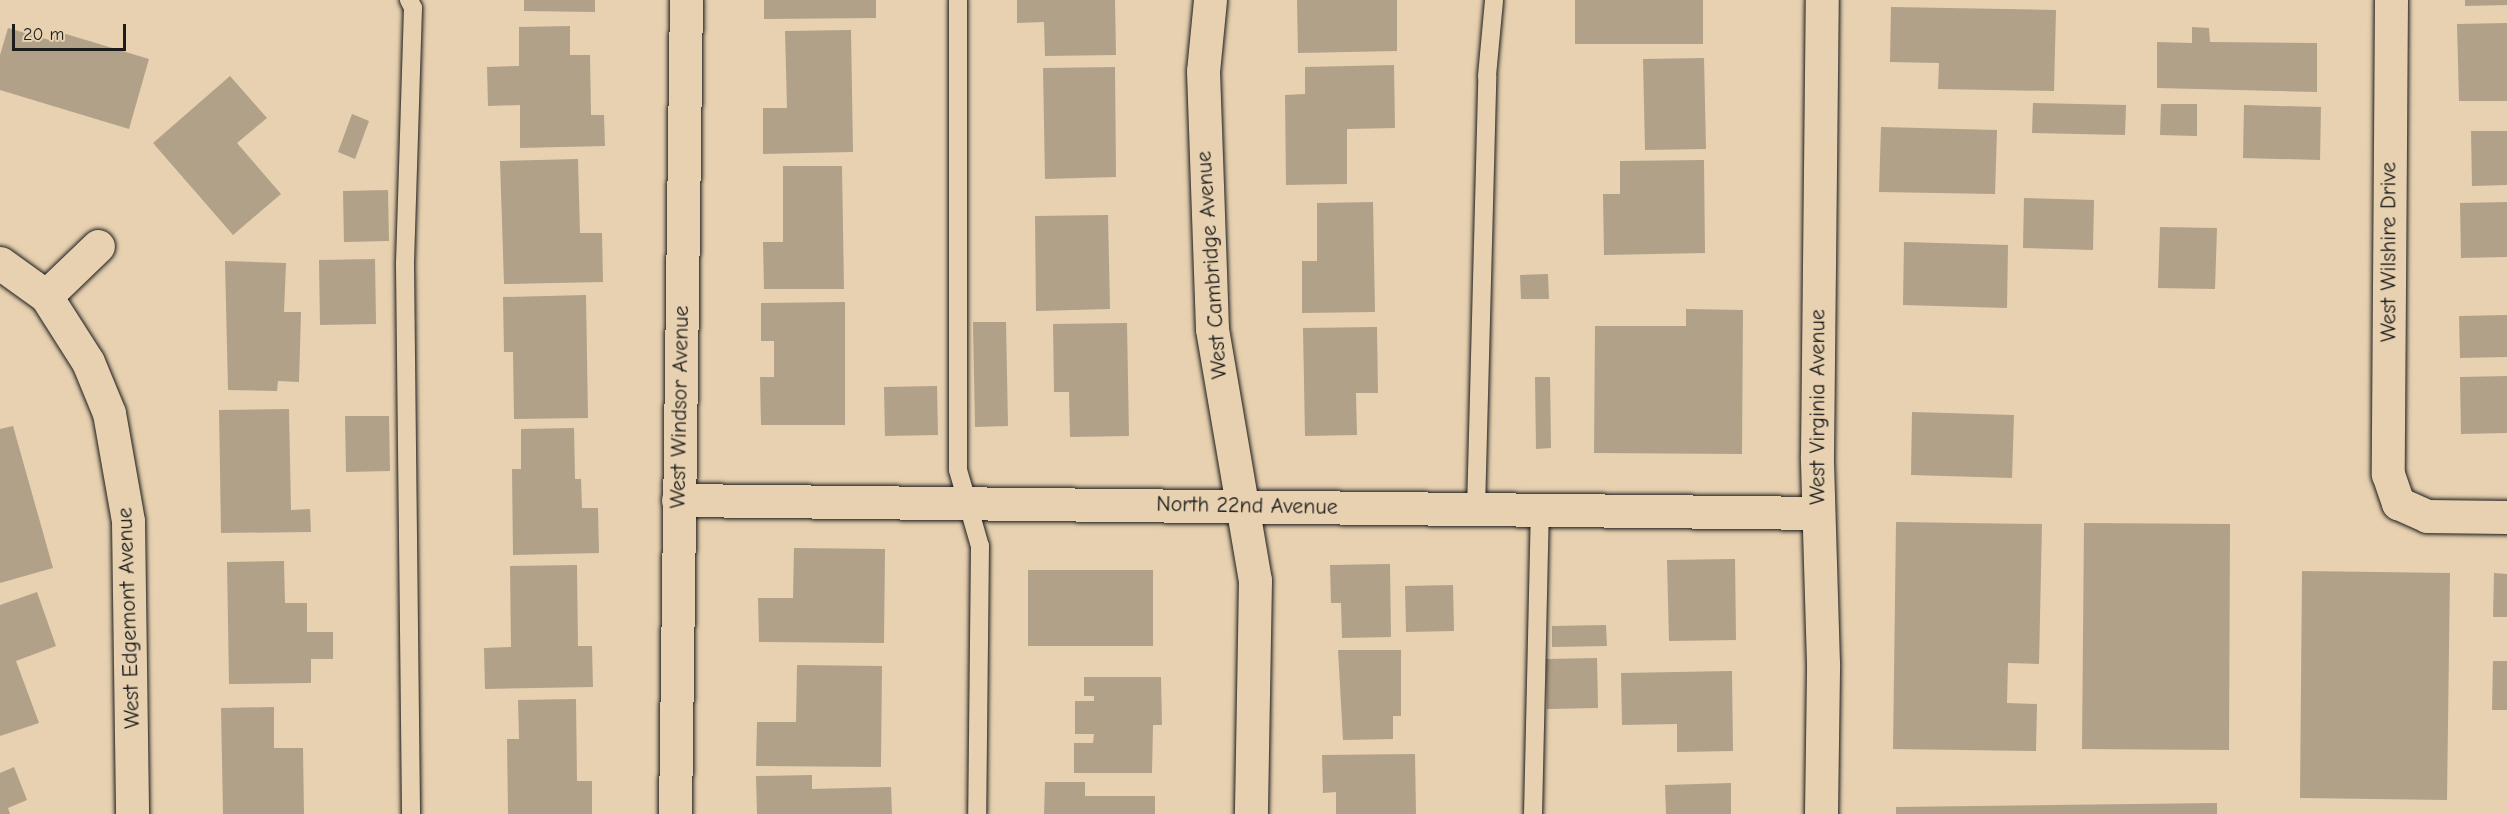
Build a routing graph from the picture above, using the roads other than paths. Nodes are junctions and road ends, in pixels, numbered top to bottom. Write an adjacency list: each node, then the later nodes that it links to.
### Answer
1 (409, 0): 19 (lane)
2 (686, 0): 11 (street, West Windsor Avenue)
3 (958, 0): 12 (lane)
4 (1210, 0): 13 (street, West Cambridge Avenue)
5 (1494, 0): 14 (lane)
6 (1822, 0): 16 (street, West Virginia Avenue)
7 (2391, 0): 17 (street, West Wilshire Drive)
8 (98, 246): 10 (street)
9 (0, 263): 10 (street)
10 (46, 296): 18 (street, West Edgemont Avenue)
11 (678, 500): 12 (street, North 22nd Avenue); 20 (street, West Windsor Avenue)
12 (968, 504): 13 (street, North 22nd Avenue); 21 (lane)
13 (1244, 506): 14 (street, North 22nd Avenue); 22 (street, West Cambridge Avenue)
14 (1476, 510): 15 (street, North 22nd Avenue)
15 (1540, 511): 16 (street, North 22nd Avenue); 23 (lane)
16 (1817, 513): 24 (street, West Virginia Avenue)
17 (2507, 517)
18 (132, 814)
19 (411, 814)
20 (675, 814)
21 (977, 814)
22 (1251, 814)
23 (1533, 814)
24 (1821, 814)

